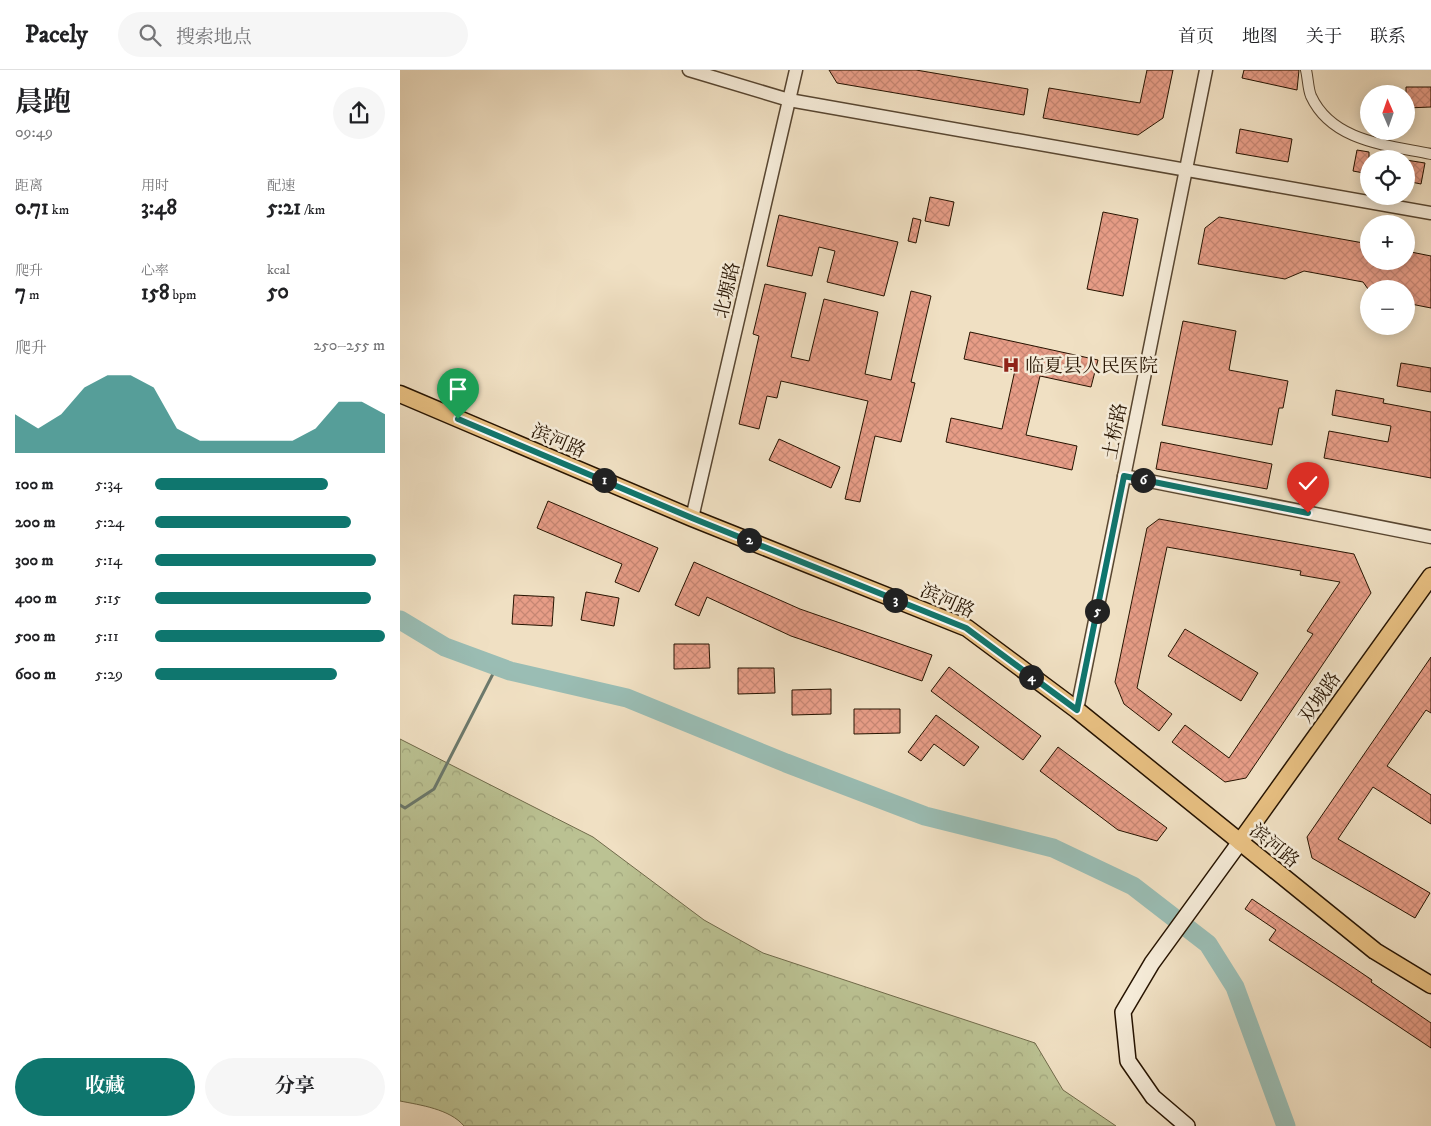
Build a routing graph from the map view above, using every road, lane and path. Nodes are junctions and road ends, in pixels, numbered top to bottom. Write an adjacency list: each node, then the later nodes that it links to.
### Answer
1 (688, 70): 5 (street)
2 (796, 70): 5 (street, 北塬路)
3 (1206, 70): 7 (street, 土桥路)
4 (1306, 70): 6 (street)
5 (789, 100): 7 (street); 11 (street, 北塬路)
6 (1431, 154)
7 (1186, 168): 8 (street); 10 (street, 土桥路)
8 (1431, 213)
9 (400, 394): 11 (main road, 滨河路)
10 (1124, 476): 12 (street); 14 (street, 土桥路)
11 (692, 518): 14 (main road, 滨河路)
12 (1431, 537)
13 (1431, 576): 15 (main road, 双城路)
14 (1077, 710): 15 (main road, 滨河路)
15 (1240, 842): 16 (main road, 滨河路); 17 (main road)
16 (1431, 985)
17 (1187, 1126)

